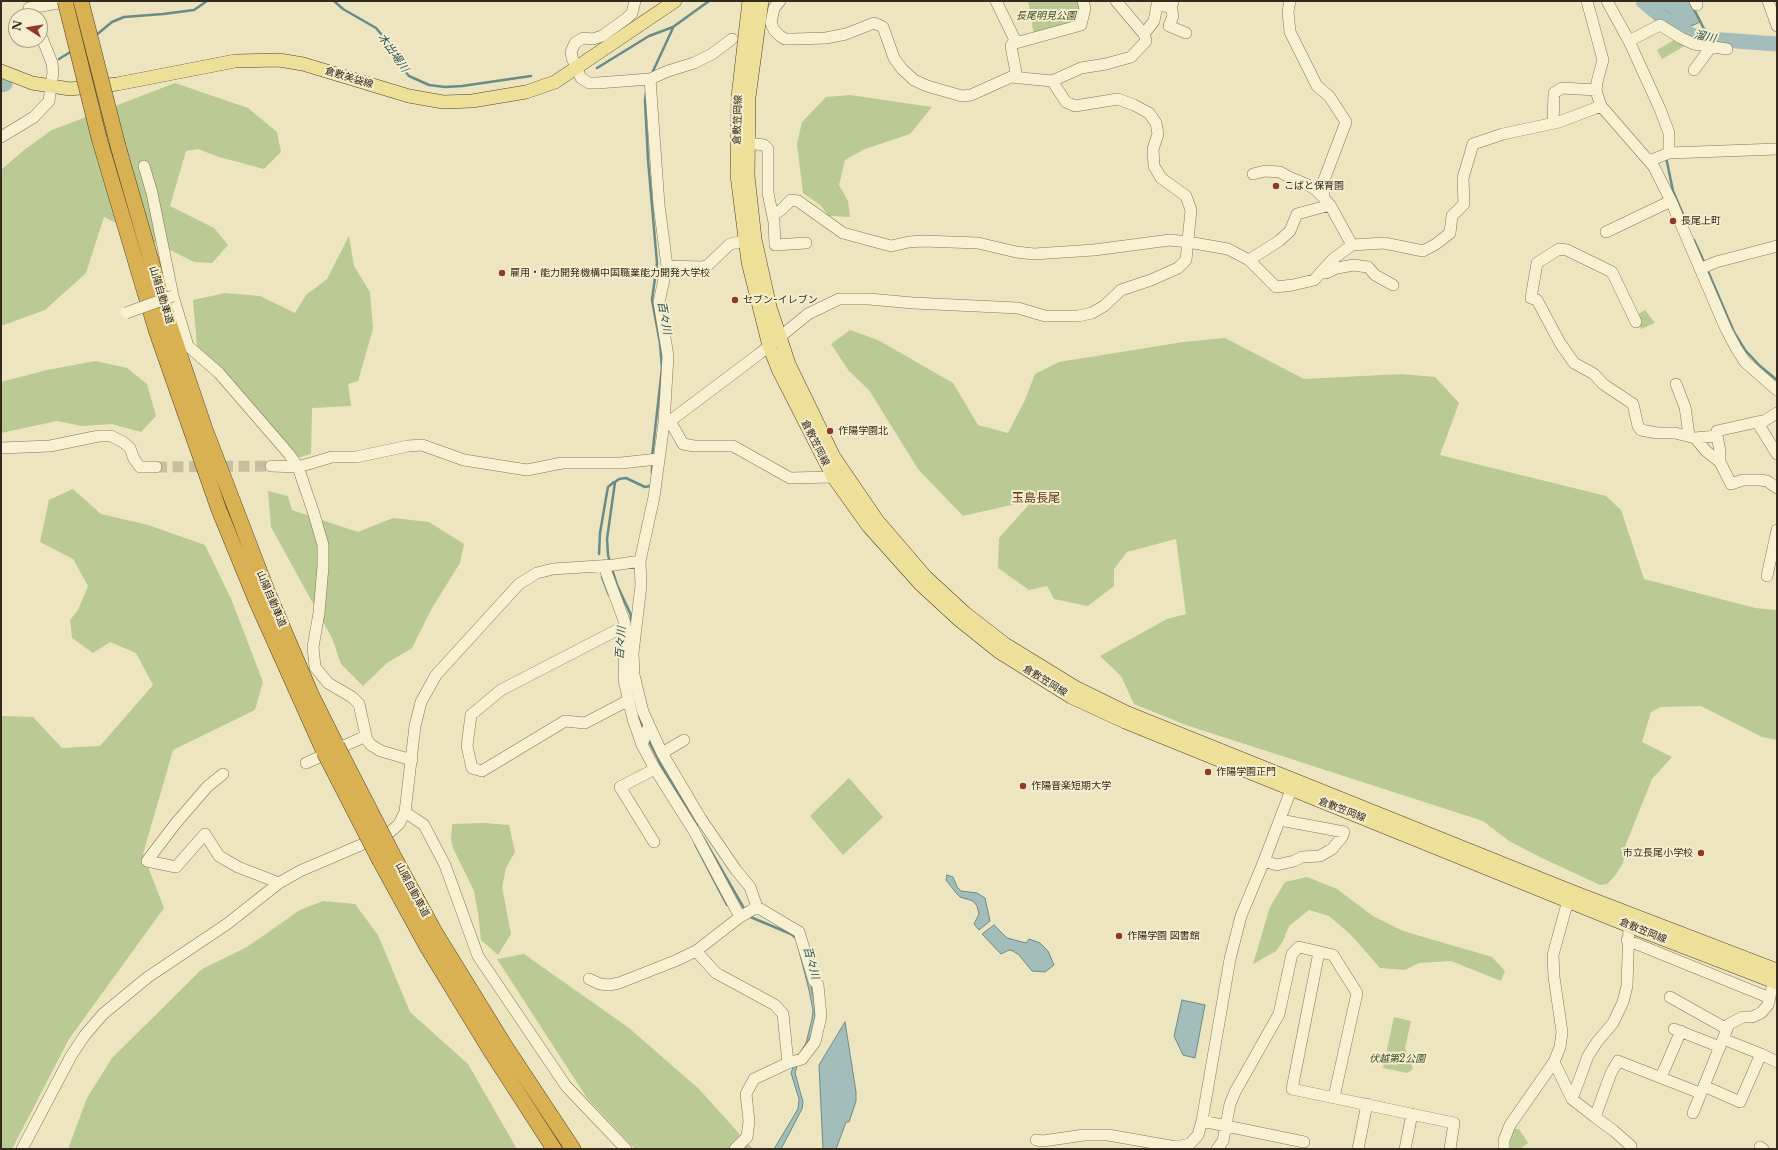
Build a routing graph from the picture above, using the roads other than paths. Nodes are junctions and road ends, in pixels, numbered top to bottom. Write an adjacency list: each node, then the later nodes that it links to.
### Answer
1 (65, 1): 91 (highway, 山陽自動車道, bridge)
2 (71, 1): 18 (street)
3 (81, 1): 19 (highway, 山陽自動車道, bridge)
4 (86, 1): 19 (highway, bridge)
5 (635, 1): 29 (street)
6 (675, 1): 29 (main road, 倉敷美袋線)
7 (749, 1): 50 (main road, 倉敷笠岡線)
8 (762, 1): 40 (main road, 倉敷笠岡線)
9 (780, 1): 32 (street)
10 (996, 1): 25 (street)
11 (1083, 1): 25 (street)
12 (1116, 1): 22 (street)
13 (1290, 1): 47 (street)
14 (1587, 1): 36 (street)
15 (1607, 1): 24 (street)
16 (1768, 1): 20 (street)
17 (1172, 4): 21 (street); 22 (street)
18 (30, 8)
19 (86, 21): 91 (highway, 山陽自動車道, bridge)
20 (1777, 26)
21 (1186, 33)
22 (1144, 34): 34 (street)
23 (732, 39): 33 (street)
24 (1629, 41): 26 (street); 42 (street)
25 (1016, 42): 32 (street)
26 (1711, 47): 28 (street); 30 (street)
27 (46, 48): 35 (street)
28 (1727, 49)
29 (576, 68): 33 (street); 35 (main road, 倉敷美袋線)
30 (1694, 70)
31 (1, 71): 35 (main road, 倉敷美袋線)
32 (1017, 78): 34 (street)
33 (650, 79): 56 (street)
34 (1052, 82): 51 (street)
35 (51, 86): 39 (street)
36 (1596, 90): 37 (street); 38 (street)
37 (1601, 106): 38 (street); 43 (street)
38 (1553, 123): 53 (street)
39 (1, 137)
40 (748, 143): 48 (street); 63 (main road, 倉敷笠岡線)
41 (1777, 149): 42 (street)
42 (1666, 154): 43 (street)
43 (1649, 161): 46 (street)
44 (144, 166): 60 (street)
45 (1253, 174): 47 (street)
46 (1671, 201): 49 (street); 57 (street)
47 (1327, 202): 53 (street); 55 (street)
48 (773, 215): 51 (street); 52 (street)
49 (1606, 232)
50 (744, 241): 56 (street); 64 (main road, 倉敷笠岡線)
51 (1188, 242): 55 (street); 63 (street)
52 (806, 243)
53 (1352, 245): 58 (street)
54 (1777, 246): 57 (street)
55 (1249, 260): 58 (street)
56 (666, 266): 68 (street)
57 (1704, 267): 66 (street)
58 (1321, 273): 59 (street)
59 (1393, 285)
60 (173, 296): 61 (street, bridge); 78 (street)
61 (126, 312)
62 (1636, 322): 70 (street)
63 (780, 337): 64 (street); 97 (main road, 倉敷笠岡線)
64 (769, 346): 68 (street); 79 (main road, 倉敷笠岡線)
65 (1676, 384): 70 (street)
66 (1777, 390)
67 (1777, 413): 69 (street)
68 (667, 422): 74 (street); 79 (street)
69 (1757, 422): 71 (street); 73 (street)
70 (1692, 436): 71 (street); 75 (street)
71 (1716, 436): 75 (street)
72 (1, 448): 77 (street)
73 (1777, 454)
74 (657, 459): 78 (street); 82 (street)
75 (1720, 462): 80 (street)
76 (270, 466): 78 (street)
77 (156, 467)
78 (298, 467): 88 (street)
79 (833, 477): 97 (main road, 倉敷笠岡線)
80 (1777, 488)
81 (1777, 530): 84 (street)
82 (640, 561): 83 (street); 85 (street)
83 (609, 565): 85 (street); 93 (street)
84 (1767, 576)
85 (627, 625): 86 (street); 86 (street); 87 (street)
86 (626, 701): 90 (street)
87 (648, 726): 90 (street); 92 (street)
88 (366, 736): 93 (street); 94 (street)
89 (684, 740): 92 (street)
90 (643, 743): 95 (street)
91 (331, 749): 103 (highway, 山陽自動車道, bridge)
92 (662, 753): 99 (street)
93 (412, 760): 98 (street)
94 (306, 763)
95 (652, 770): 101 (street); 102 (street)
96 (223, 774): 105 (street)
97 (1293, 785): 100 (street); 106 (main road, 倉敷笠岡線)
98 (405, 812): 105 (street); 137 (street)
99 (701, 819): 101 (street); 107 (street)
100 (1280, 820): 104 (street); 104 (street)
101 (691, 825): 107 (street)
102 (654, 842)
103 (387, 858): 135 (highway, 山陽自動車道); 136 (highway, 山陽自動車道)
104 (1264, 861): 129 (street)
105 (279, 883): 134 (street)
106 (1570, 896): 108 (main road, 倉敷笠岡線); 112 (main road, 倉敷笠岡線); 118 (street)
107 (747, 913): 110 (street); 120 (street)
108 (1629, 926): 109 (street); 112 (main road, 倉敷笠岡線)
109 (1627, 940): 115 (street); 124 (street)
110 (696, 951): 113 (street); 120 (street)
111 (1319, 952): 123 (street); 123 (street); 130 (street)
112 (1776, 974): 115 (street)
113 (589, 979)
114 (1670, 997): 116 (street)
115 (1770, 998): 116 (street)
116 (1723, 1038): 117 (street); 121 (street); 122 (street)
117 (1761, 1054): 119 (street); 122 (street)
118 (1554, 1062): 124 (street); 143 (street)
119 (1777, 1062)
120 (789, 1063): 138 (street)
121 (1661, 1077): 122 (street); 128 (street)
122 (1702, 1089): 126 (street)
123 (1334, 1097): 125 (street)
124 (1572, 1099): 128 (street)
125 (1367, 1104): 127 (street); 140 (street)
126 (1693, 1113)
127 (1412, 1114): 141 (street); 142 (street)
128 (1595, 1117): 133 (street)
129 (1202, 1121): 130 (street); 131 (street)
130 (1227, 1125): 132 (street); 139 (street)
131 (1036, 1140)
132 (1304, 1142)
133 (1631, 1146)
134 (22, 1149)
135 (554, 1149)
136 (573, 1149)
137 (626, 1149)
138 (736, 1149)
139 (1218, 1149)
140 (1358, 1149)
141 (1404, 1149)
142 (1450, 1149)
143 (1504, 1149)

